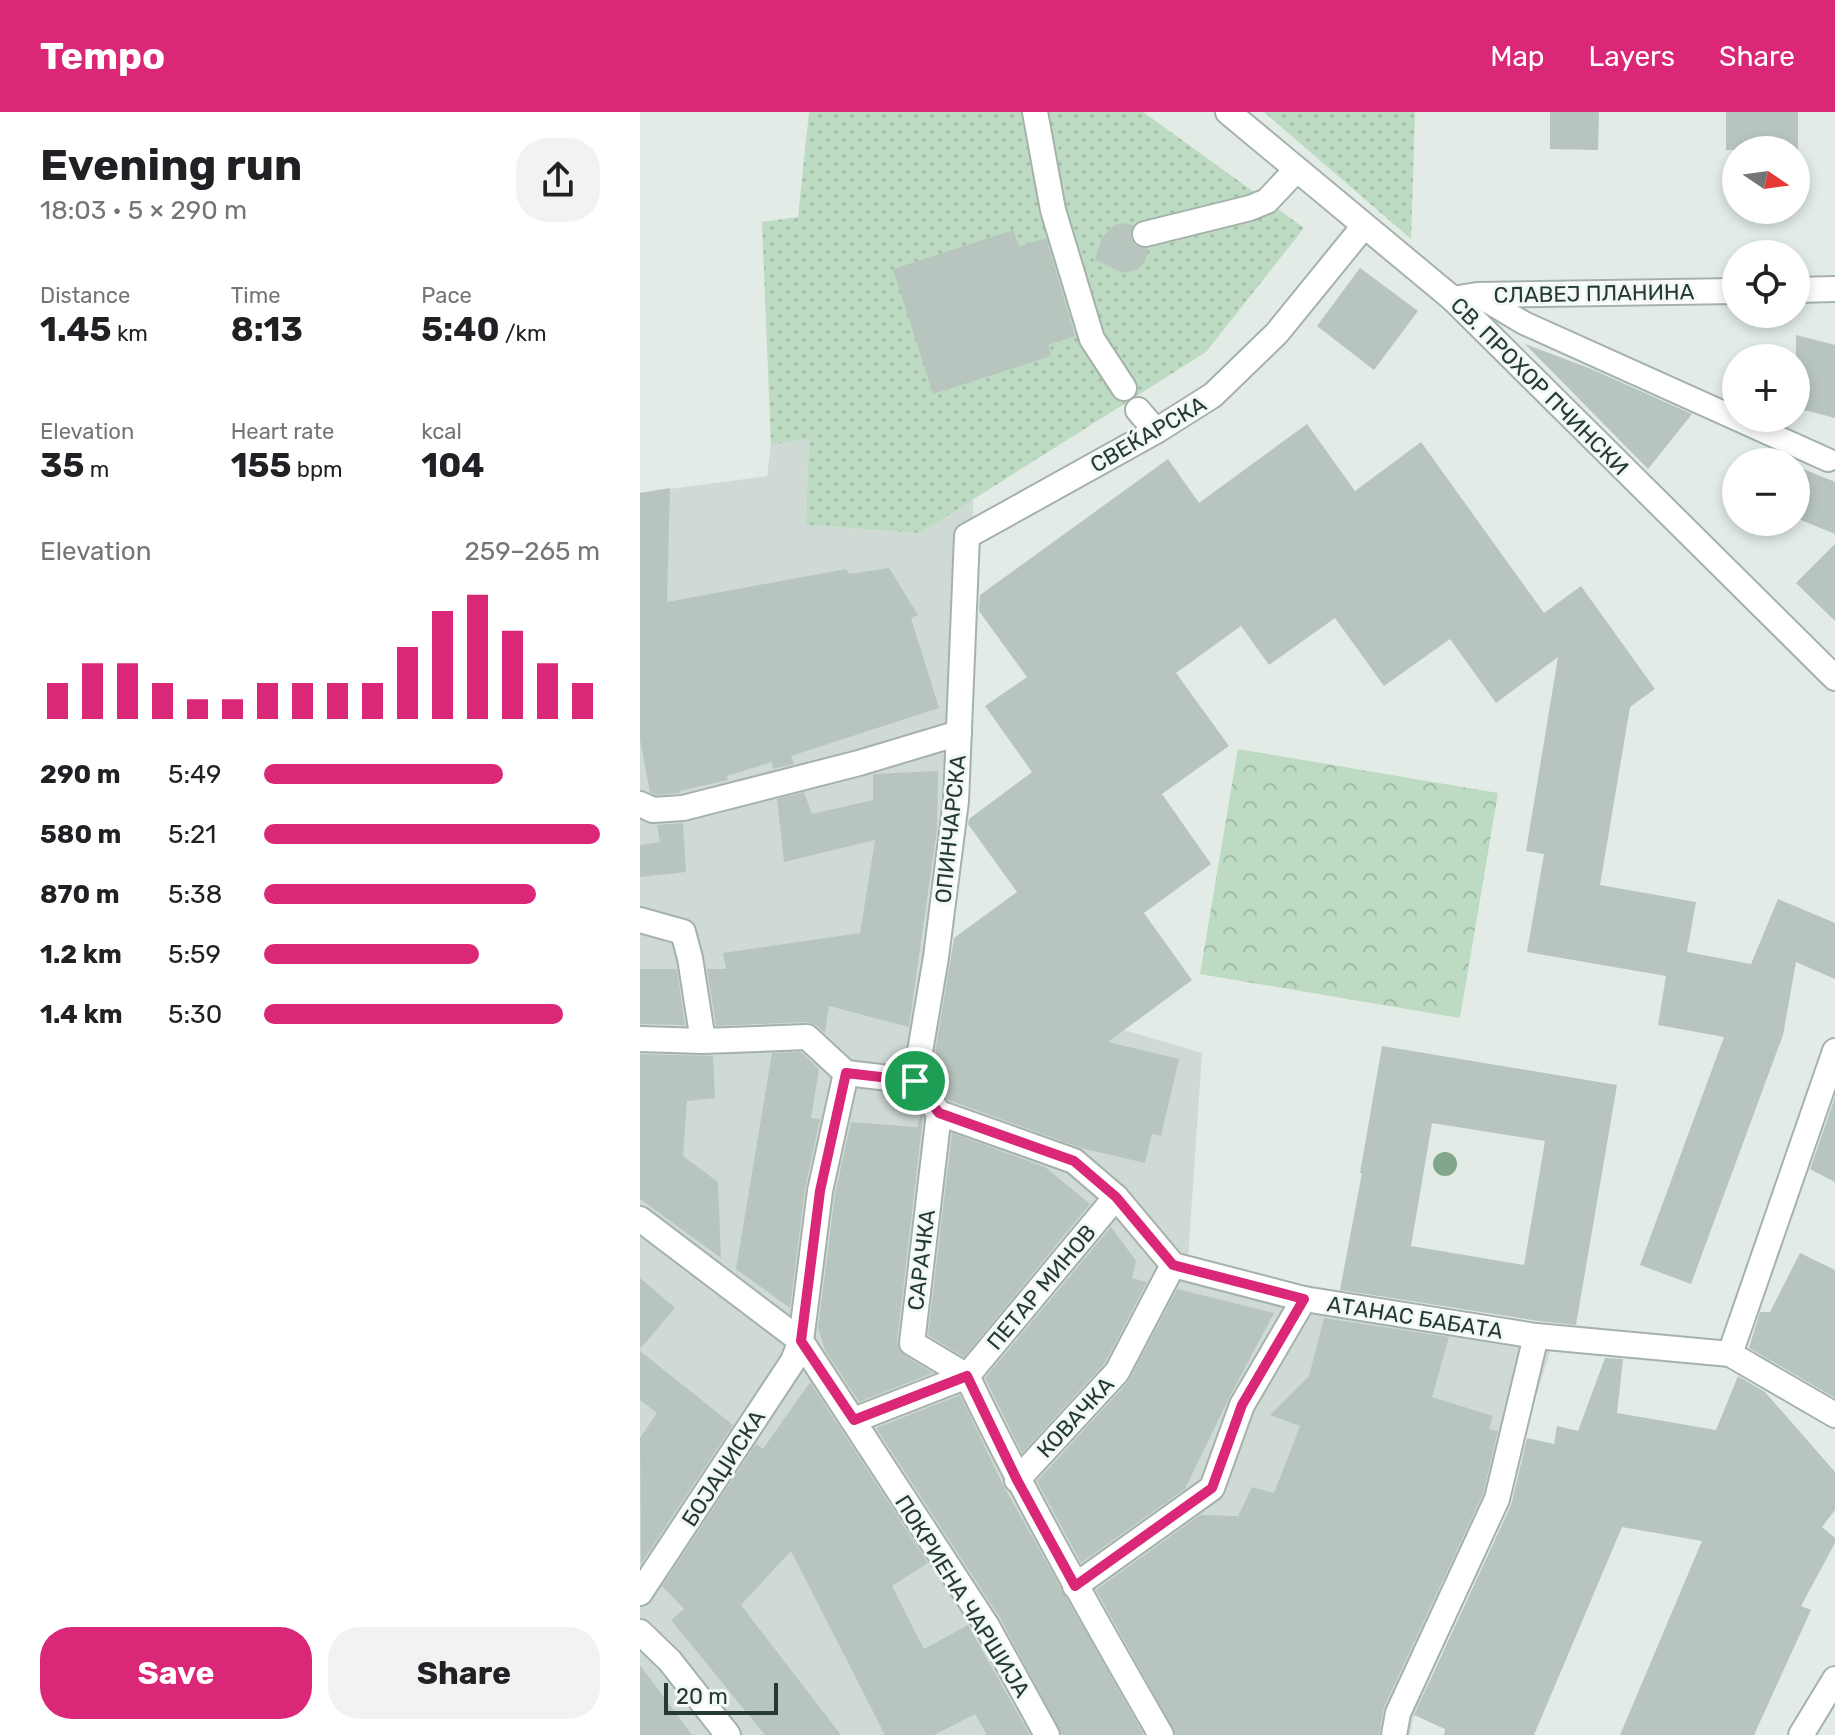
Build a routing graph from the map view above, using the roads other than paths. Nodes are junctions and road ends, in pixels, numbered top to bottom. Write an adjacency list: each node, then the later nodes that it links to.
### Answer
1 (1035, 112): 10 (street)
2 (1228, 112): 3 (street, СВ. ПРОХОР ПЧИНСКИ)
3 (1296, 170): 4 (street, СВ. ПРОХОР ПЧИНСКИ); 5 (street)
4 (1364, 226): 9 (street, СВ. ПРОХОР ПЧИНСКИ); 12 (street, СВЕЌАРСКА)
5 (1145, 234)
6 (1835, 289): 7 (street)
7 (1810, 290)
8 (1722, 291): 9 (street, СЛАВЕЈ ПЛАНИНА)
9 (1465, 297): 13 (lane); 15 (street, СВ. ПРОХОР ПЧИНСКИ)
10 (1124, 388)
11 (1138, 410): 12 (street)
12 (1156, 431): 14 (street, СВЕЌАРСКА)
13 (1828, 460)
14 (967, 536): 16 (street, ОПИНЧАРСКА)
15 (1835, 678)
16 (959, 733): 17 (street); 23 (street, ОПИНЧАРСКА)
17 (640, 804)
18 (640, 920): 20 (street)
19 (640, 1039): 20 (street)
20 (703, 1041): 22 (street)
21 (1835, 1051): 31 (street)
22 (846, 1073): 23 (street); 30 (street, БОЈАЏИСКА)
23 (915, 1081): 24 (street)
24 (939, 1113): 25 (street); 32 (street, САРАЧКА)
25 (1116, 1197): 27 (street); 32 (street, ПЕТАР МИНОВ)
26 (640, 1219): 30 (street, ПОКРИЕНА ЧАРШИЈА)
27 (1173, 1265): 28 (street, АТАНАС БАБАТА); 35 (street, КОВАЧКА)
28 (1304, 1299): 29 (street, АТАНАС БАБАТА); 36 (street)
29 (1536, 1336): 31 (street, АТАНАС БАБАТА); 43 (street)
30 (801, 1341): 34 (street, ПОКРИЕНА ЧАРШИЈА); 37 (street, БОЈАЏИСКА)
31 (1730, 1354): 33 (street, АТАНАС БАБАТА)
32 (967, 1376): 34 (street); 35 (street)
33 (1835, 1415)
34 (854, 1420): 41 (street, ПОКРИЕНА ЧАРШИЈА)
35 (1017, 1480): 36 (street)
36 (1075, 1586): 42 (street)
37 (640, 1593)
38 (640, 1632): 40 (street)
39 (1835, 1679): 44 (street)
40 (728, 1735)
41 (1047, 1735)
42 (1161, 1735)
43 (1394, 1735)
44 (1801, 1735)

